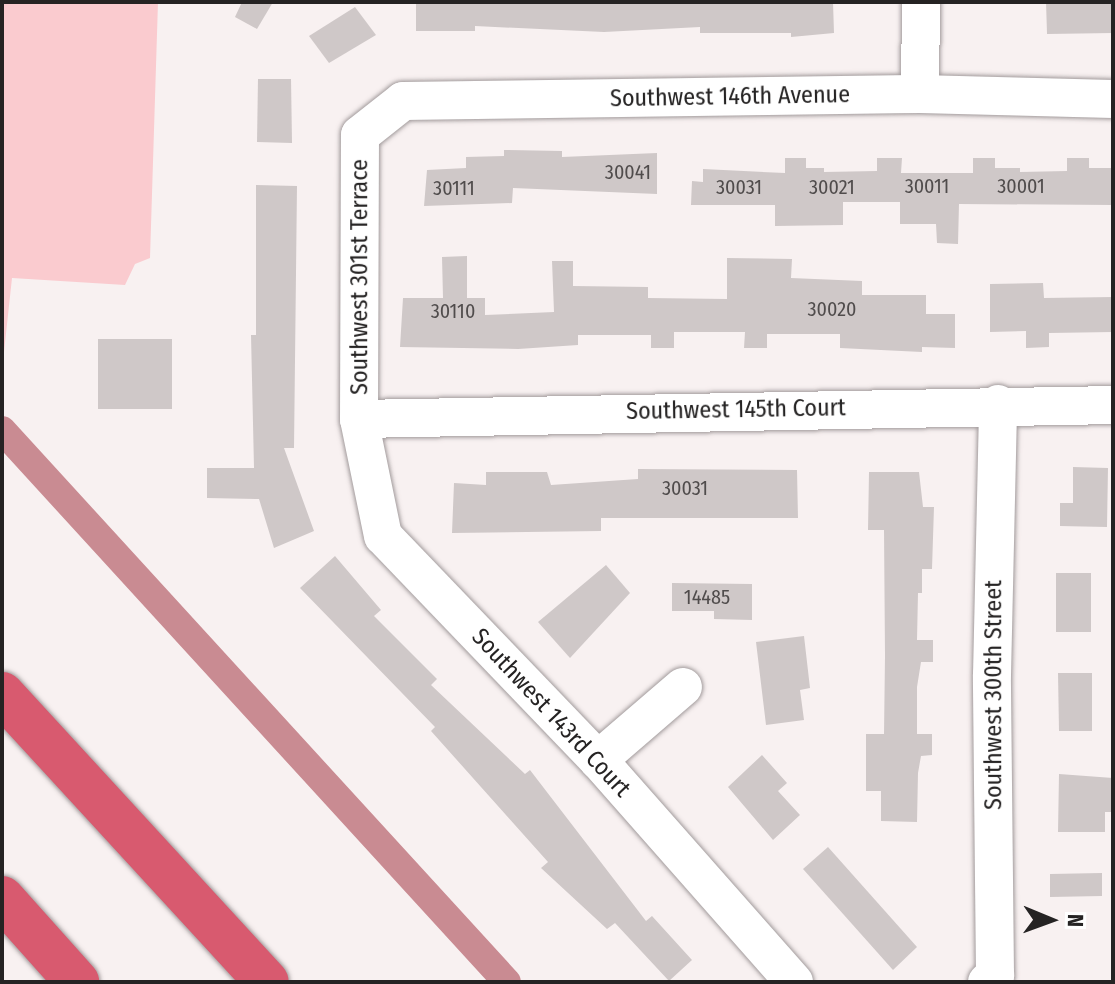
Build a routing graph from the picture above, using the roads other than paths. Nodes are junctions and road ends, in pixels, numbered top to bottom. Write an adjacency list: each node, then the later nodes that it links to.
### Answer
1 (921, 2): 2 (street)
2 (920, 94): 3 (street, Southwest 146th Avenue); 4 (street, Southwest 146th Avenue)
3 (1113, 99)
4 (360, 135): 7 (street, Southwest 301st Terrace)
5 (998, 404): 6 (street, Southwest 145th Court); 7 (street, Southwest 145th Court); 15 (street, Southwest 300th Street)
6 (1113, 405)
7 (359, 419): 10 (street, Southwest 143rd Court)
8 (683, 687): 10 (street)
9 (2, 694): 13 (highway)
10 (598, 760): 14 (street, Southwest 143rd Court)
11 (2, 898): 12 (highway)
12 (77, 982)
13 (267, 982)
14 (794, 982)
15 (987, 982)

